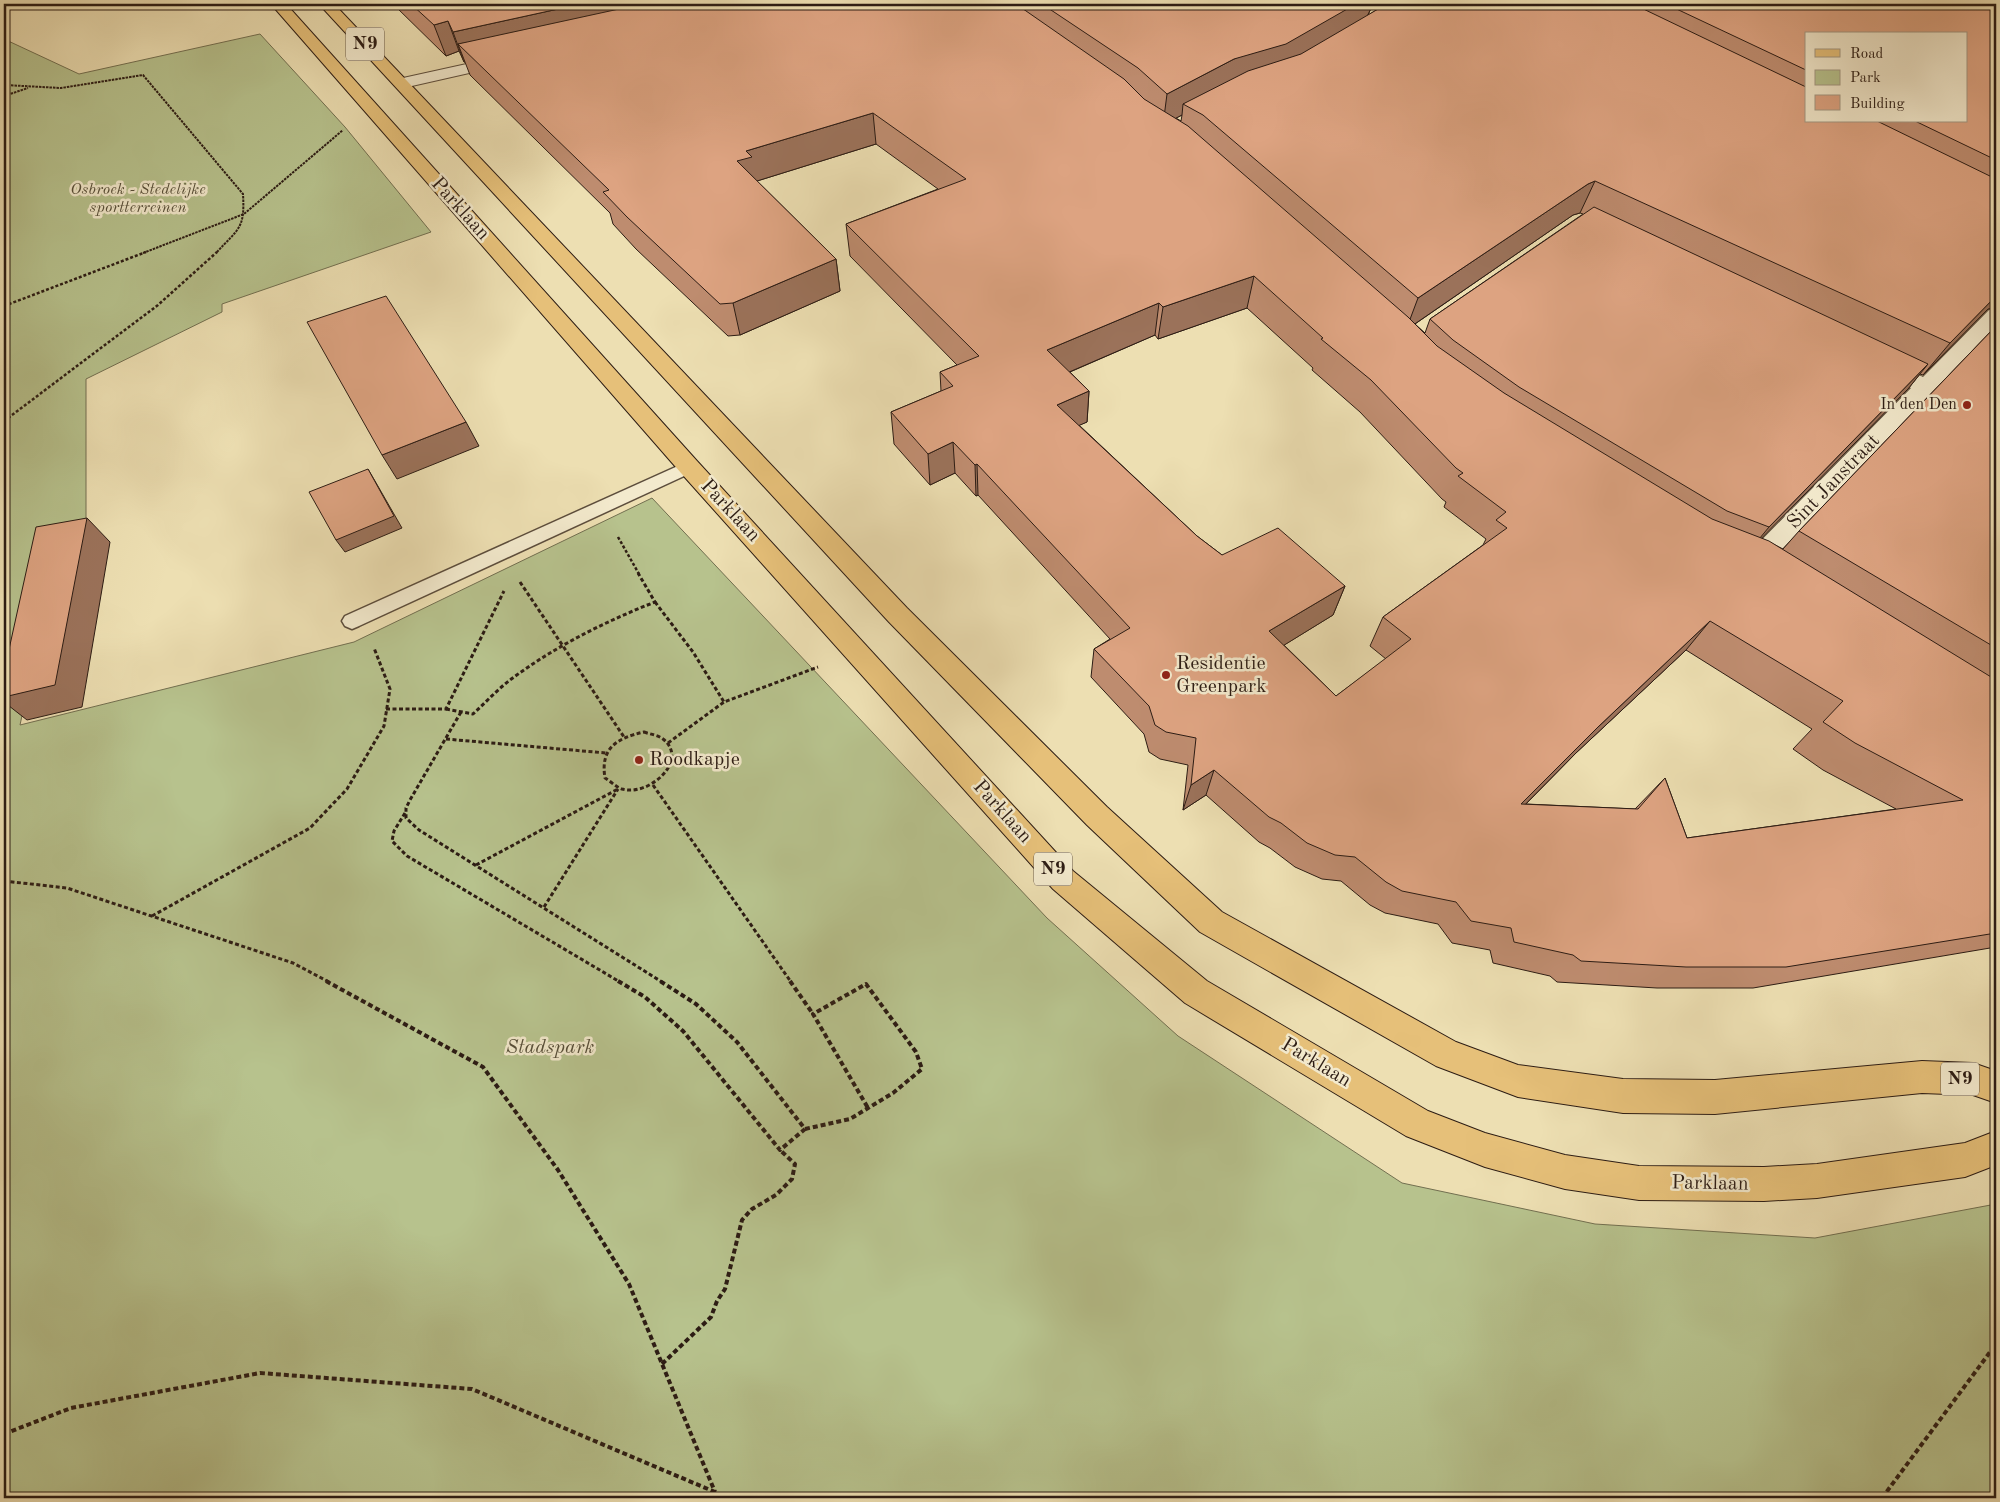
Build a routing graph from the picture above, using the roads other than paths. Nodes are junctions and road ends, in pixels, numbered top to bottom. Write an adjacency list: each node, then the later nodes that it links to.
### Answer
1 (278, 4): 8 (main road, Parklaan / N9)
2 (326, 4): 4 (main road, N9)
3 (517, 57): 4 (street)
4 (403, 83): 11 (main road, N9)
5 (1996, 314): 7 (street, Sint Janstraat)
6 (1864, 356): 7 (street)
7 (1926, 387): 9 (street, Sint Janstraat)
8 (690, 467): 10 (lane); 12 (main road, Parklaan / N9)
9 (1754, 565)
10 (352, 621)
11 (1996, 1087)
12 (1996, 1148)

